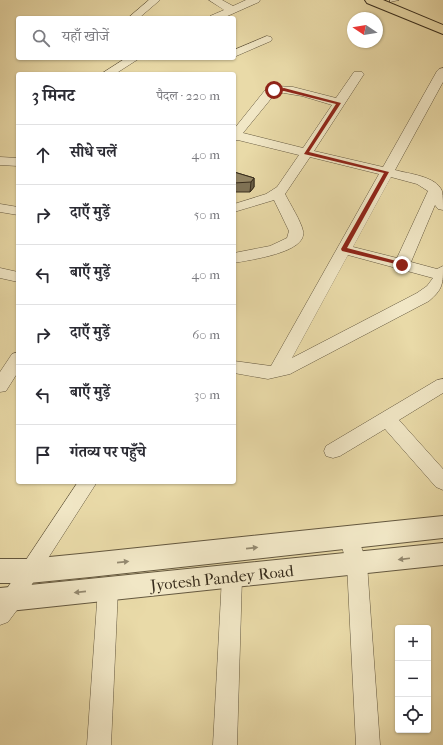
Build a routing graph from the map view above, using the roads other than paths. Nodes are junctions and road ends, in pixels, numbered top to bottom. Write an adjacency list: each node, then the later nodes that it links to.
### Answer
1 (155, 0): 7 (street)
2 (214, 0): 6 (street)
3 (255, 0): 6 (street)
4 (372, 0): 10 (main road)
5 (392, 0): 9 (main road)
6 (234, 10): 8 (street)
7 (135, 16)
8 (219, 16)
9 (443, 22)
10 (443, 30)
11 (267, 38): 12 (street)
12 (236, 53)
13 (130, 61): 14 (street)
14 (111, 72)
15 (358, 74): 17 (street)
16 (441, 80): 23 (street)
17 (339, 103): 18 (street); 20 (street)
18 (236, 134)
19 (236, 136): 20 (street)
20 (306, 152): 23 (street); 25 (street)
21 (0, 161): 22 (street)
22 (16, 162)
23 (387, 172): 24 (street); 30 (street)
24 (434, 190): 26 (street); 32 (street)
25 (278, 194): 27 (street); 31 (street)
26 (443, 206)
27 (236, 207)
28 (0, 208): 29 (street)
29 (16, 211)
30 (344, 249): 32 (street); 38 (street)
31 (236, 258)
32 (402, 265): 34 (street)
33 (0, 273): 35 (street)
34 (442, 273): 38 (street)
35 (16, 277)
36 (16, 361): 40 (street)
37 (236, 367): 38 (street)
38 (276, 372)
39 (443, 385): 41 (street)
40 (0, 386)
41 (387, 419): 42 (street); 43 (street)
42 (334, 451)
43 (443, 482)
44 (87, 484): 50 (street)
45 (443, 527): 46 (street, Jyotesh Pandey Road)
46 (349, 538): 48 (street); 50 (street, Jyotesh Pandey Road, one-way to 46)
47 (443, 554): 48 (street, Jyotesh Pandey Road, one-way to 48)
48 (357, 564): 51 (street, Jyotesh Pandey Road); 56 (street)
49 (0, 571): 50 (street, Jyotesh Pandey Road)
50 (29, 571): 53 (street)
51 (232, 577): 52 (street, Jyotesh Pandey Road); 55 (street)
52 (108, 589): 53 (street, Jyotesh Pandey Road, one-way to 53); 54 (street)
53 (4, 605)
54 (99, 745)
55 (225, 745)
56 (368, 745)

